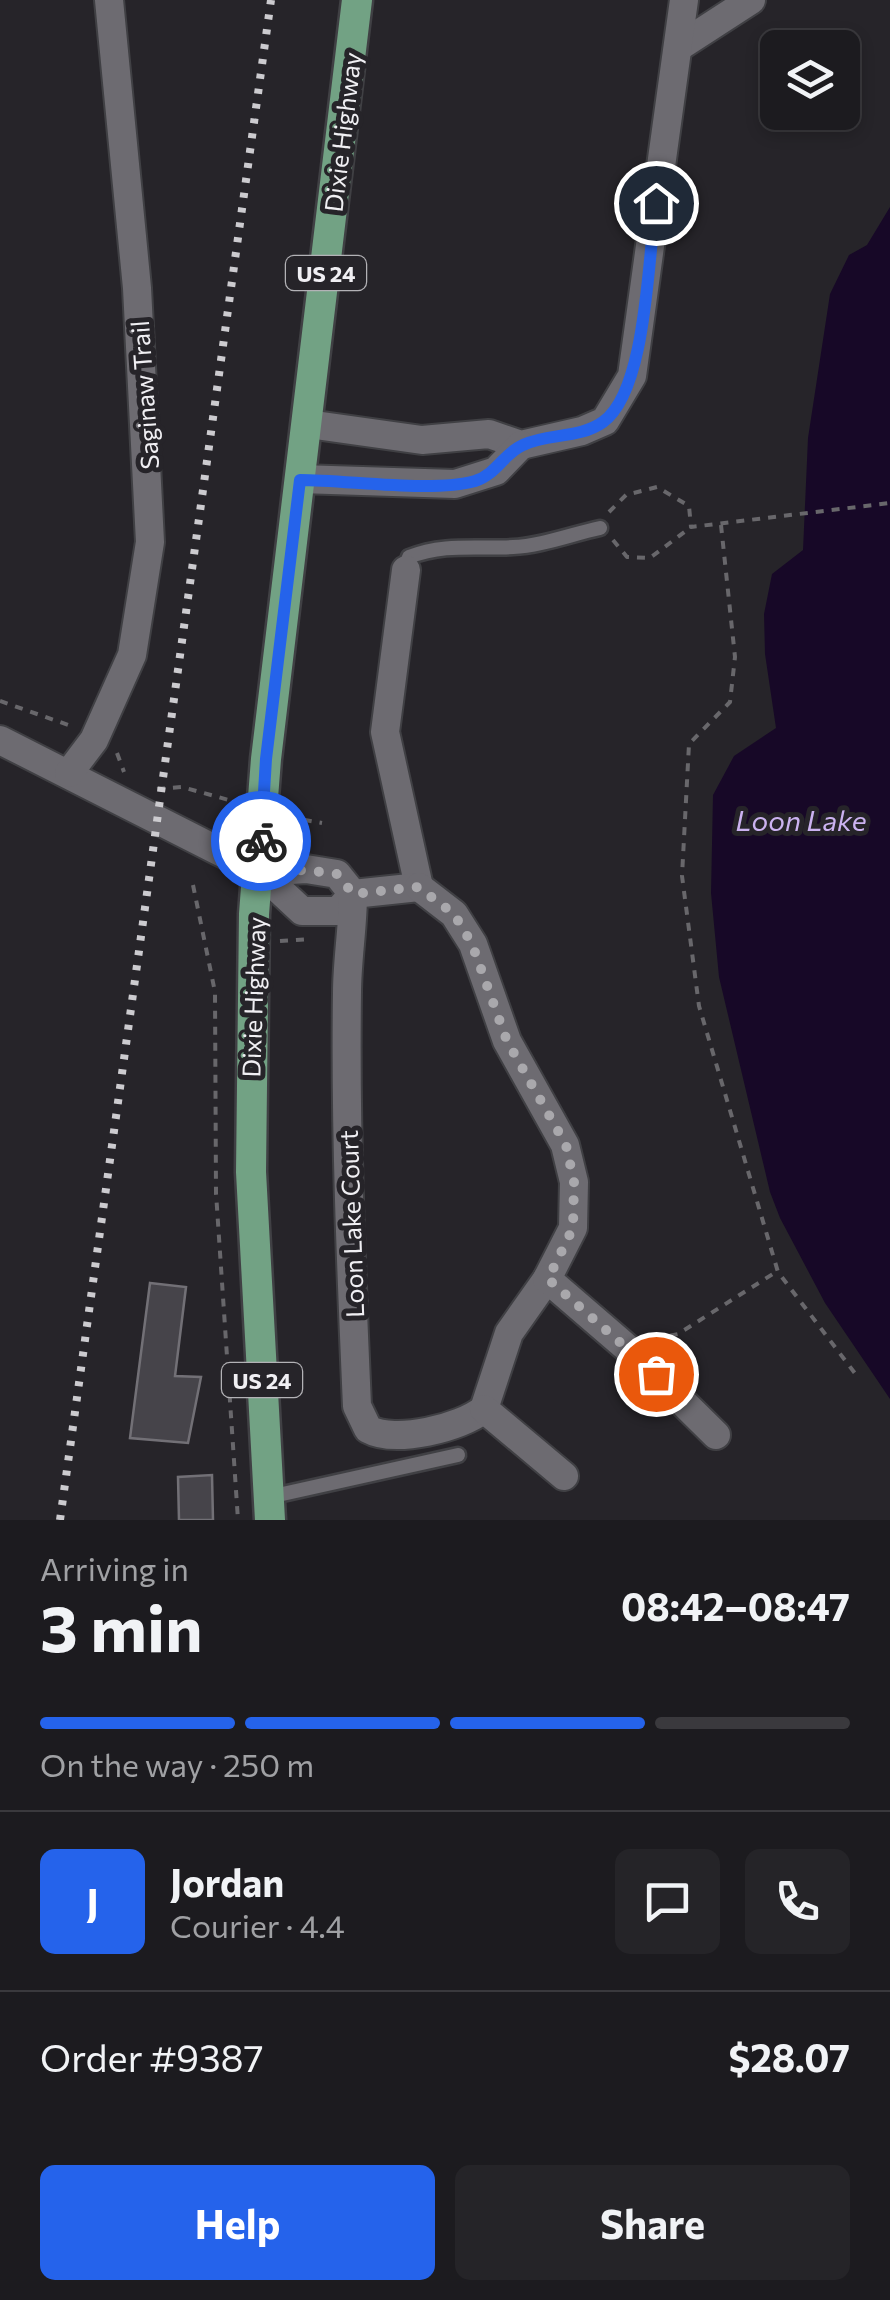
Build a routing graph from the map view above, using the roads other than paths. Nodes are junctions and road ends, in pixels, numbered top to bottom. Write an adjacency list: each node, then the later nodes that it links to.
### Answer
1 (109, 0): 12 (street, Saginaw Trail)
2 (357, 0): 6 (main road, Dixie Highway / US 24)
3 (684, 0): 5 (street)
4 (751, 0): 5 (street)
5 (680, 46): 7 (street)
6 (308, 424): 7 (street); 8 (main road, Dixie Highway / US 24)
7 (521, 445): 8 (street)
8 (300, 480): 13 (main road, Dixie Highway / US 24)
9 (600, 528): 10 (lane)
10 (406, 570): 14 (street)
11 (0, 740): 12 (street)
12 (69, 773): 13 (street)
13 (260, 872): 15 (street); 15 (street); 21 (main road, Dixie Highway / US 24)
14 (418, 887): 15 (street); 16 (street)
15 (353, 894): 17 (street, Loon Lake Court)
16 (548, 1279): 17 (street); 18 (street)
17 (484, 1409): 20 (street)
18 (716, 1435)
19 (458, 1455): 21 (lane)
20 (564, 1476)
21 (270, 1508)

